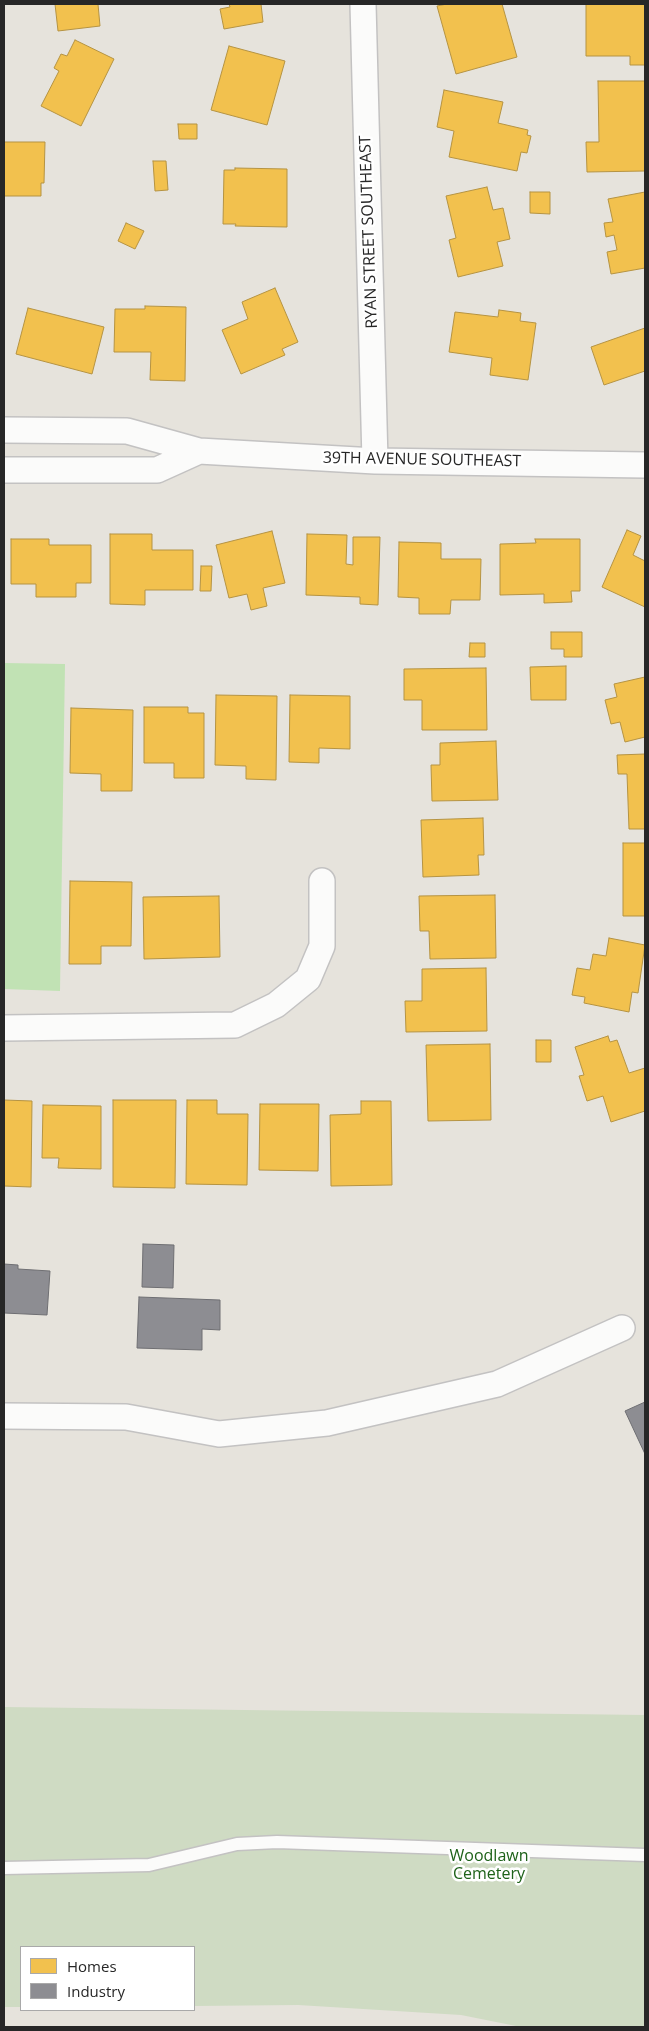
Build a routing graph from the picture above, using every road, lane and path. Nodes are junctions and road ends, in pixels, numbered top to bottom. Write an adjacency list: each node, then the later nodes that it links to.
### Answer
1 (362, 4): 4 (street, RYAN STREET SOUTHEAST)
2 (4, 430): 3 (street, 39TH AVENUE SOUTHEAST)
3 (199, 451): 4 (street, 39TH AVENUE SOUTHEAST); 6 (street, 39TH AVENUE SOUTHEAST)
4 (375, 461): 5 (street, 39TH AVENUE SOUTHEAST)
5 (645, 465)
6 (4, 470)
7 (322, 881): 8 (street)
8 (4, 1028)
9 (622, 1328): 10 (street)
10 (4, 1416)
11 (645, 1856): 12 (lane)
12 (4, 1868)

